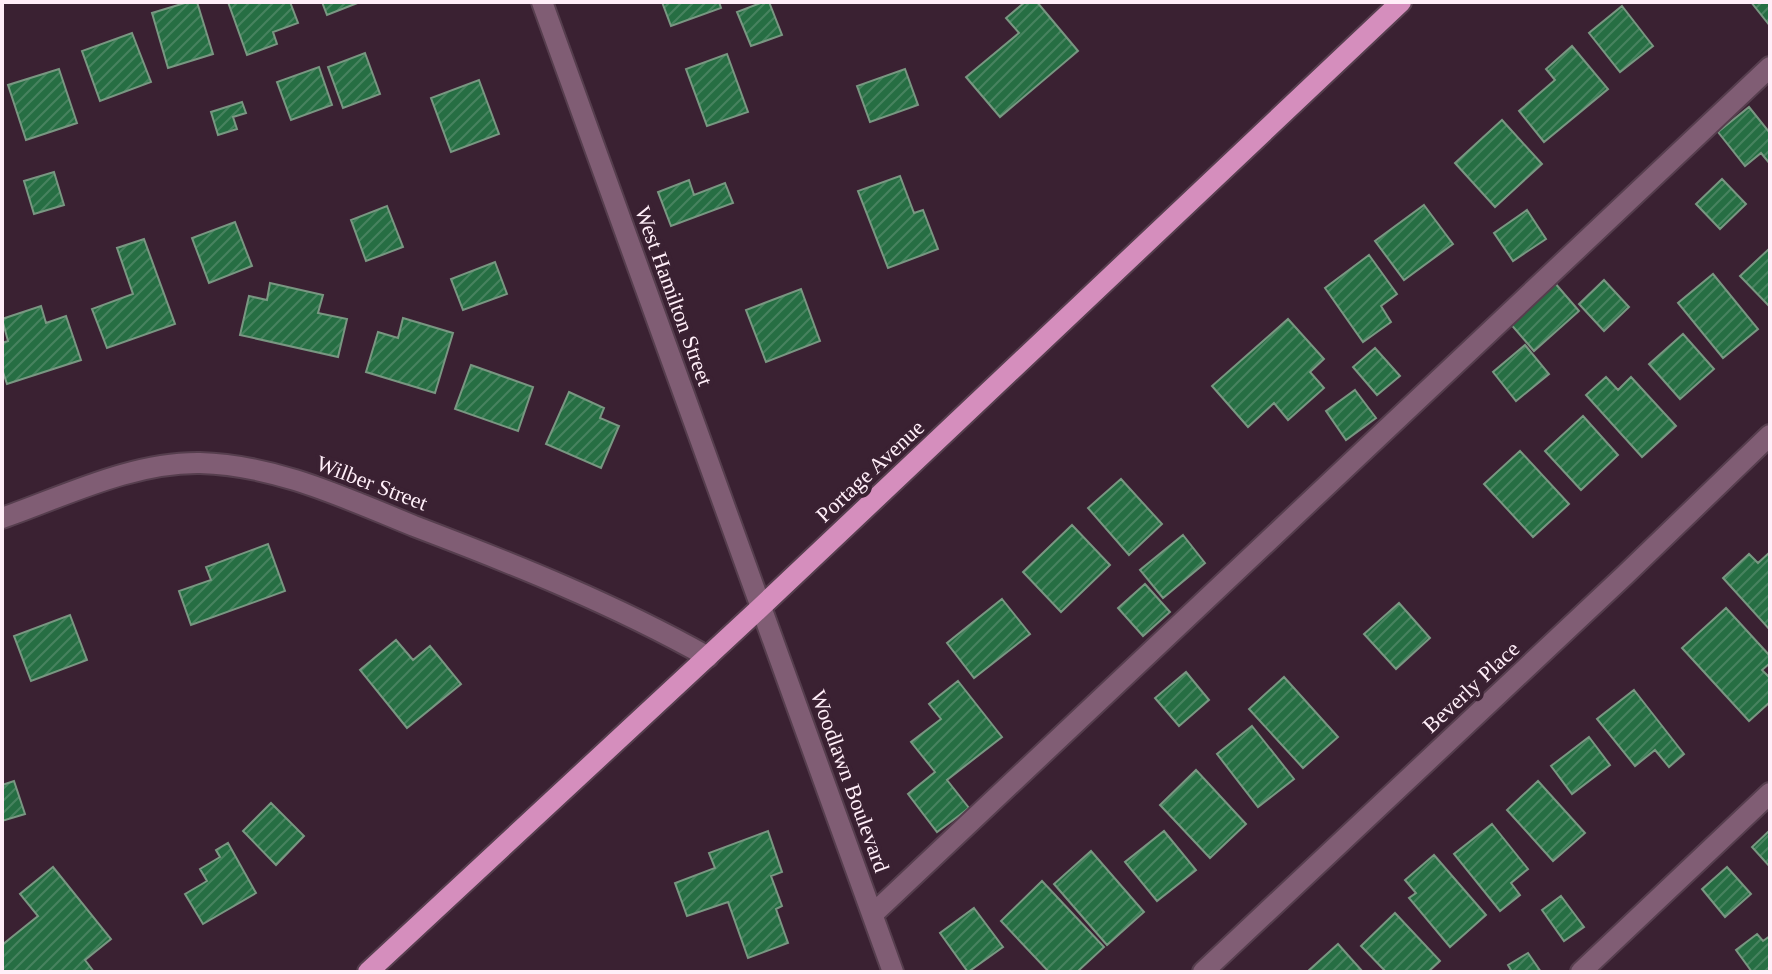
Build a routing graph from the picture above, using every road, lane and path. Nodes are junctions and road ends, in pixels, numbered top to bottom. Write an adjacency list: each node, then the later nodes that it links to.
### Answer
1 (542, 2): 6 (street, West Hamilton Street)
2 (1401, 2): 6 (main road, Portage Avenue)
3 (1770, 67): 9 (street)
4 (1770, 435): 12 (street, Beverly Place)
5 (2, 518): 7 (street, Wilber Street)
6 (761, 607): 7 (main road, Portage Avenue); 9 (street, Woodlawn Boulevard)
7 (708, 657): 10 (main road, Portage Avenue)
8 (1770, 793): 13 (street)
9 (873, 914): 11 (street, Woodlawn Boulevard)
10 (368, 972)
11 (893, 972)
12 (1203, 972)
13 (1581, 972)

